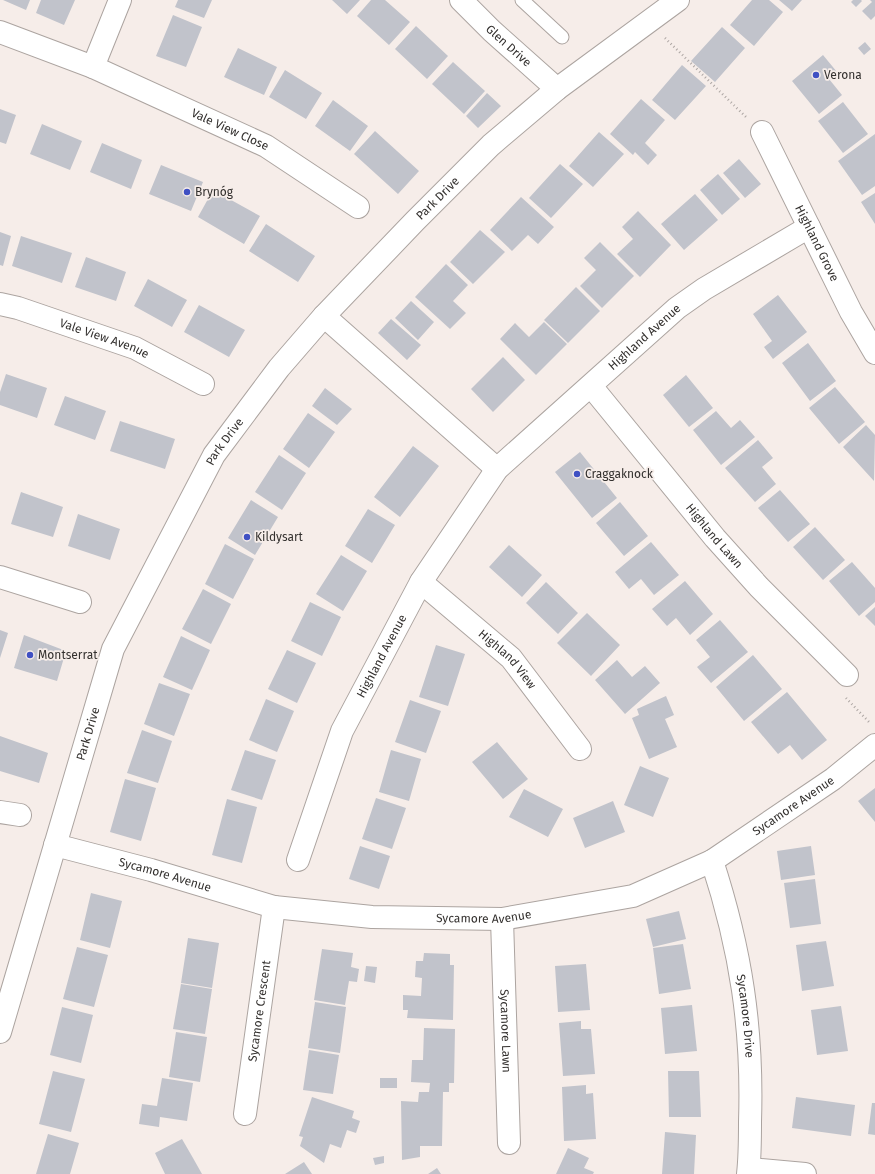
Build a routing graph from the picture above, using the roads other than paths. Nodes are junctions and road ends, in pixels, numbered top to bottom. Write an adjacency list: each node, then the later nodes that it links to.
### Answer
1 (120, 0): 7 (street)
2 (462, 0): 8 (street, Glen Drive)
3 (522, 0): 6 (lane)
4 (678, 0): 8 (street, Park Drive)
5 (0, 32): 7 (street, Vale View Close)
6 (562, 38)
7 (93, 67): 10 (street, Vale View Close)
8 (557, 89): 13 (street, Park Drive)
9 (762, 132): 11 (street, Highland Grove)
10 (358, 207)
11 (809, 228): 14 (street, Highland Grove); 16 (street, Highland Avenue)
12 (0, 304): 15 (street, Vale View Avenue)
13 (324, 316): 17 (street); 24 (street, Park Drive)
14 (875, 353)
15 (203, 384)
16 (591, 386): 17 (street, Highland Avenue); 21 (street, Highland Lawn)
17 (497, 469): 19 (street, Highland Avenue)
18 (0, 577): 20 (street)
19 (421, 582): 23 (street, Highland View); 25 (street, Highland Avenue)
20 (80, 602)
21 (845, 685)
22 (875, 745): 26 (street, Sycamore Avenue)
23 (580, 749)
24 (55, 845): 27 (street, Sycamore Avenue); 29 (street, Park Drive)
25 (298, 860)
26 (712, 861): 28 (street, Sycamore Avenue); 32 (street, Sycamore Drive)
27 (274, 907): 28 (street, Sycamore Avenue); 30 (street, Sycamore Crescent)
28 (502, 919): 31 (street, Sycamore Lawn)
29 (0, 1032)
30 (244, 1114)
31 (509, 1143)
32 (748, 1171): 33 (street)
33 (805, 1174)

